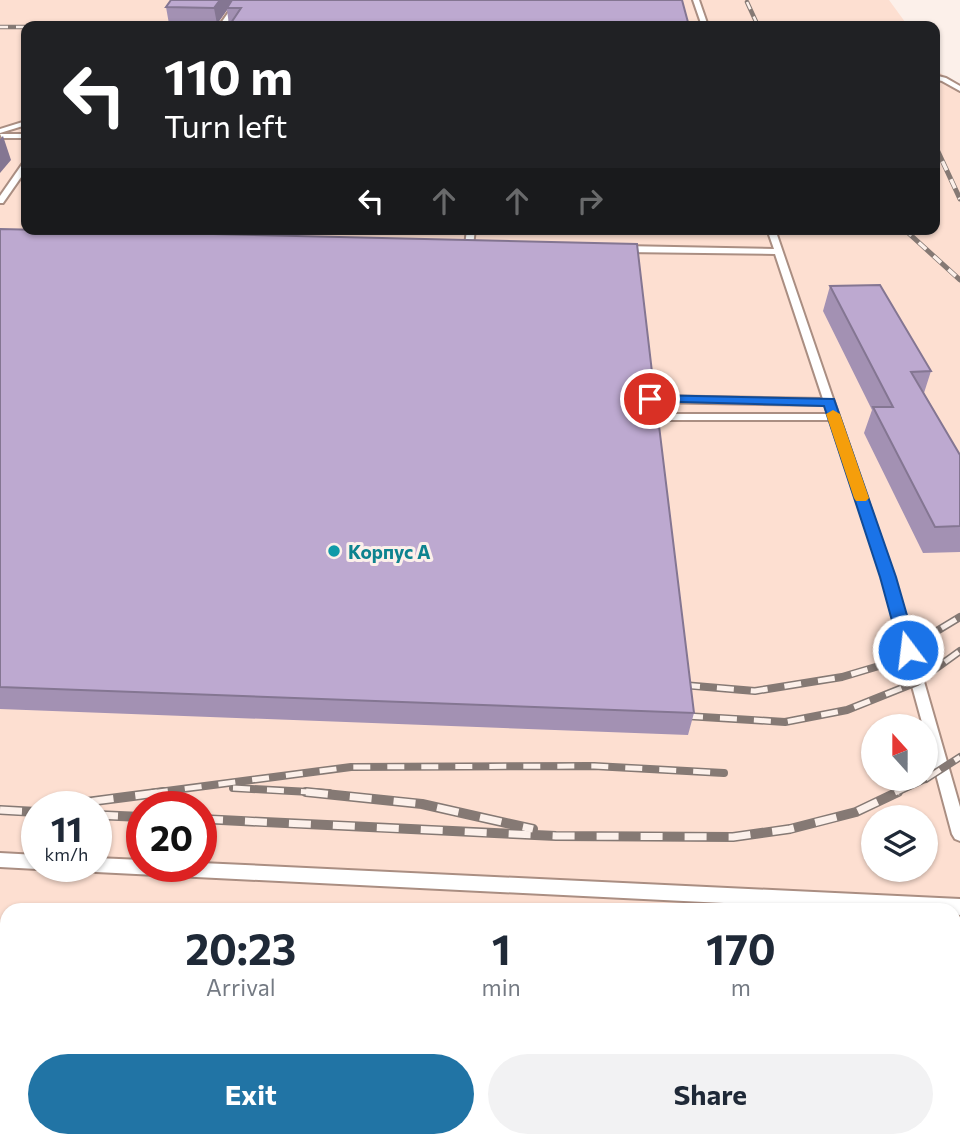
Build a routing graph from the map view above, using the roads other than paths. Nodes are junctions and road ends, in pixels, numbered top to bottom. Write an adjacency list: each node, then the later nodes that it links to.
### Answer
1 (240, 0): 3 (lane)
2 (696, 0): 4 (lane)
3 (225, 21)
4 (703, 21)
5 (940, 78): 6 (lane)
6 (960, 89)
7 (21, 125): 8 (lane)
8 (0, 133): 9 (lane)
9 (21, 135)
10 (21, 172): 11 (lane)
11 (0, 201)
12 (470, 235): 15 (lane)
13 (773, 235): 18 (lane)
14 (455, 246): 15 (lane)
15 (468, 246): 16 (lane)
16 (482, 246)
17 (617, 249): 18 (lane)
18 (778, 252): 20 (lane)
19 (650, 399): 20 (lane)
20 (829, 402): 22 (lane)
21 (652, 417): 22 (lane)
22 (834, 417): 23 (lane)
23 (960, 834)
24 (0, 860): 25 (lane)
25 (21, 861)
26 (112, 866): 27 (lane)
27 (878, 903)

